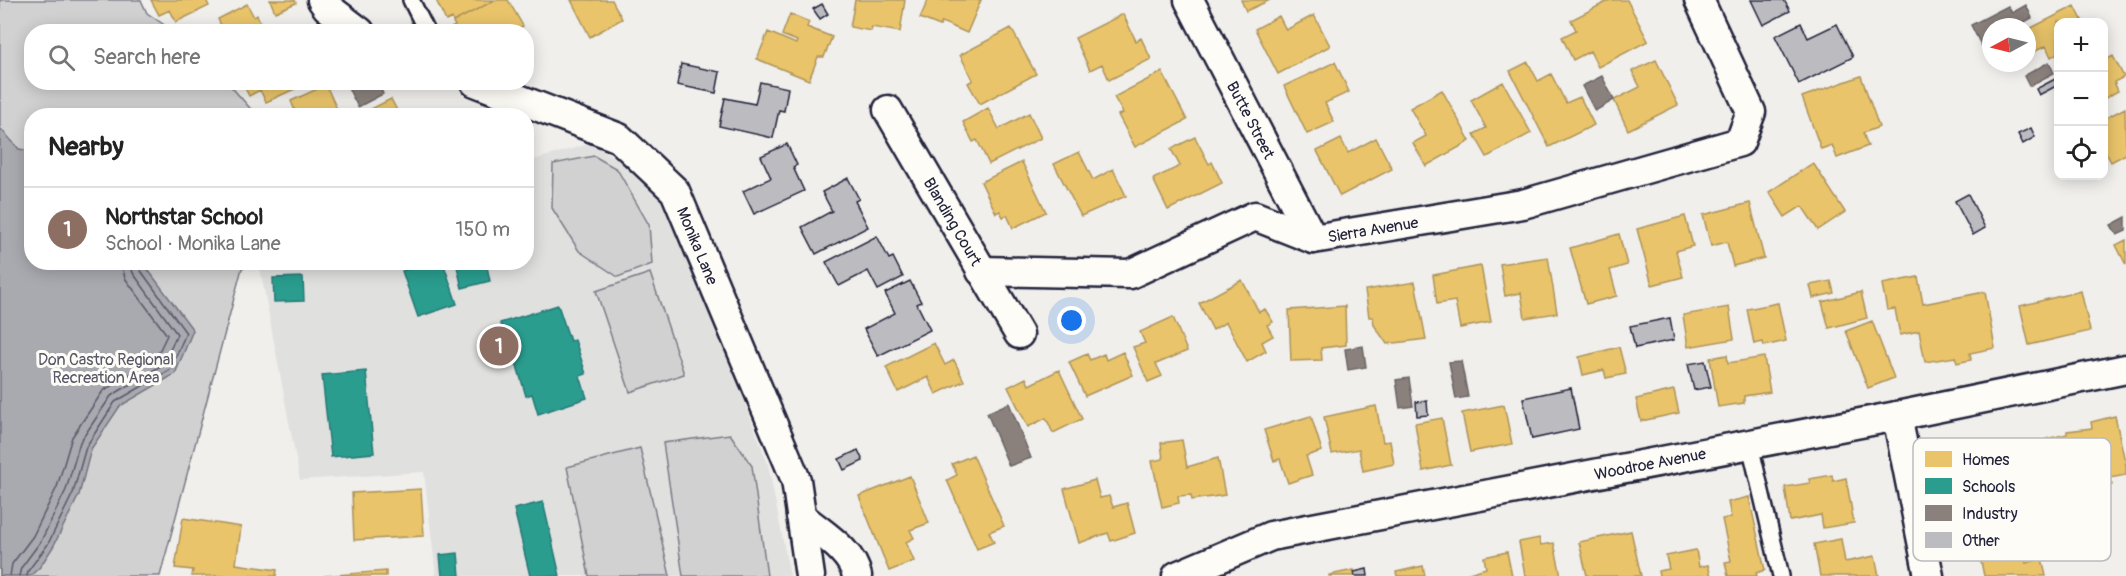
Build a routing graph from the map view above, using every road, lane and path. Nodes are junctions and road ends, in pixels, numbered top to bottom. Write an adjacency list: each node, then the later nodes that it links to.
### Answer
1 (322, 0): 5 (street)
2 (411, 0): 6 (lane)
3 (1189, 0): 9 (street, Butte Street)
4 (1700, 0): 9 (street, Sierra Avenue)
5 (349, 24)
6 (423, 24)
7 (496, 90): 16 (street, Monika Lane)
8 (888, 110): 10 (street, Blanding Court)
9 (1312, 239): 10 (street, Sierra Avenue)
10 (981, 272): 11 (street, Blanding Court)
11 (1018, 334)
12 (2126, 369): 13 (street, Woodroe Avenue)
13 (1897, 416): 14 (street, Woodroe Avenue); 15 (street)
14 (1750, 445): 20 (street, Woodroe Avenue); 21 (lane)
15 (1913, 496)
16 (801, 516): 18 (street, Monika Lane); 19 (street)
17 (1926, 561): 22 (street)
18 (810, 576)
19 (857, 576)
20 (1177, 576)
21 (1782, 576)
22 (1929, 576)

